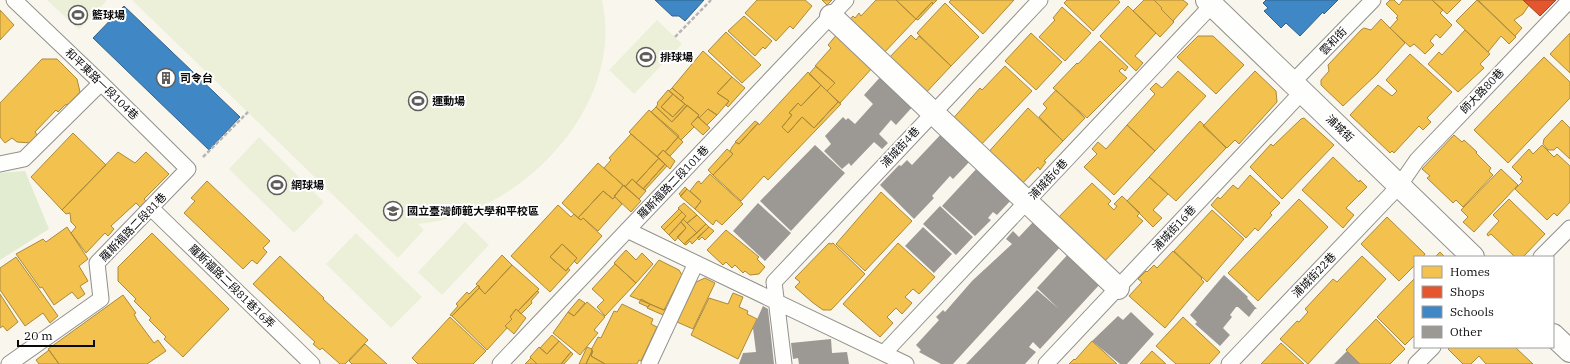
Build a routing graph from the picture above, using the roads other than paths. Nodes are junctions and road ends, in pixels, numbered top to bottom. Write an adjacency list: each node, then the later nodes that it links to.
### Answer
1 (14, 0): 8 (lane, 和平東路一段104巷)
2 (846, 0): 7 (lane, 羅斯福路二段101巷)
3 (1040, 0): 10 (lane, 浦城街4巷)
4 (1373, 0): 9 (lane, 雲和街)
5 (1570, 0): 13 (lane, 師大路80巷)
6 (1210, 2): 9 (street, 浦城街); 14 (lane, 浦城街6巷)
7 (831, 16): 10 (street); 17 (lane, 羅斯福路二段101巷)
8 (101, 82): 11 (lane); 12 (lane, 和平東路一段104巷)
9 (1297, 87): 13 (street, 浦城街); 21 (lane, 浦城街16巷)
10 (933, 112): 14 (street); 22 (lane, 浦城街4巷)
11 (0, 164)
12 (188, 169): 15 (lane, 羅斯福路二段81巷)
13 (1399, 186): 18 (street, 浦城街); 34 (lane, 浦城街22巷)
14 (1026, 202): 21 (street); 26 (lane, 浦城街6巷)
15 (151, 208): 27 (lane, 羅斯福路二段81巷); 28 (lane, 羅斯福路二段81巷16弄)
16 (1570, 228): 19 (lane)
17 (627, 230): 20 (lane); 29 (lane, 羅斯福路二段101巷)
18 (1472, 256)
19 (1542, 256)
20 (696, 263): 22 (lane); 30 (lane)
21 (1118, 288): 33 (lane, 浦城街16巷)
22 (776, 300): 26 (lane); 31 (lane, 浦城街4巷)
23 (1554, 336): 25 (street)
24 (1432, 348): 35 (lane)
25 (1570, 351)
26 (884, 353): 32 (lane)
27 (8, 364)
28 (312, 364)
29 (500, 364)
30 (649, 364)
31 (784, 364)
32 (906, 364)
33 (1046, 364)
34 (1229, 364)
35 (1416, 364)

